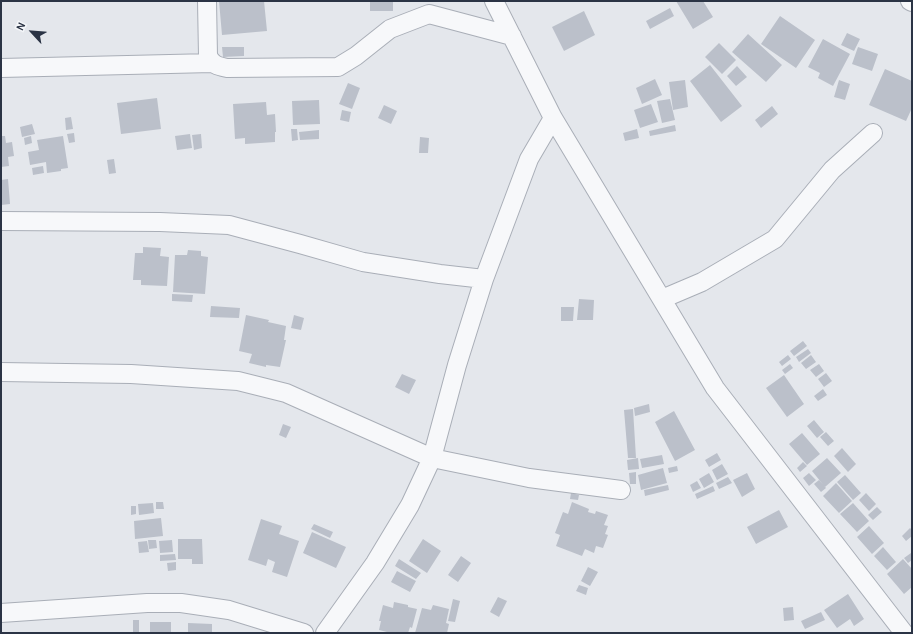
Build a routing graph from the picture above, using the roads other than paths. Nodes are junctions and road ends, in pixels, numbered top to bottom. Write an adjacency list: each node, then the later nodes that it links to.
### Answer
1 (208, 1): 4 (street)
2 (494, 1): 3 (street)
3 (512, 36): 4 (street); 6 (street)
4 (212, 63): 5 (street)
5 (1, 68)
6 (553, 118): 9 (street); 10 (street)
7 (873, 133): 10 (street)
8 (1, 221): 9 (street)
9 (484, 279): 12 (street)
10 (662, 299): 17 (street)
11 (1, 372): 12 (street)
12 (432, 458): 13 (street); 16 (street)
13 (621, 490)
14 (1, 613): 15 (street)
15 (304, 633)
16 (325, 633)
17 (904, 633)

